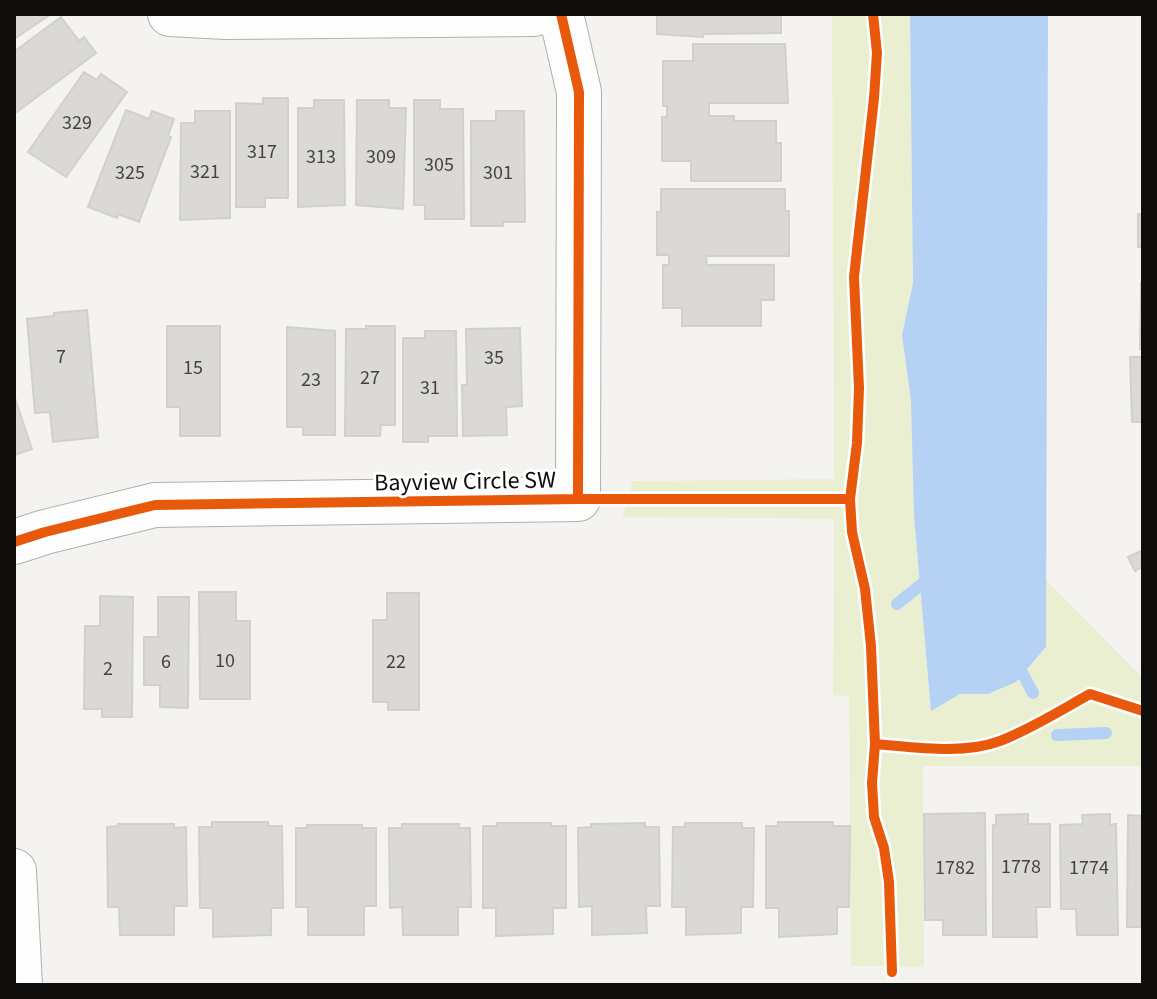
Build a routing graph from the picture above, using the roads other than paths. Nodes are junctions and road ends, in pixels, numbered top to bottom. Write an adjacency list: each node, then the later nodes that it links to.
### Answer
1 (170, 14): 2 (street)
2 (534, 14)
3 (561, 14): 4 (street, Bayview Circle SW)
4 (14, 542)
5 (14, 871): 6 (street)
6 (20, 985)

